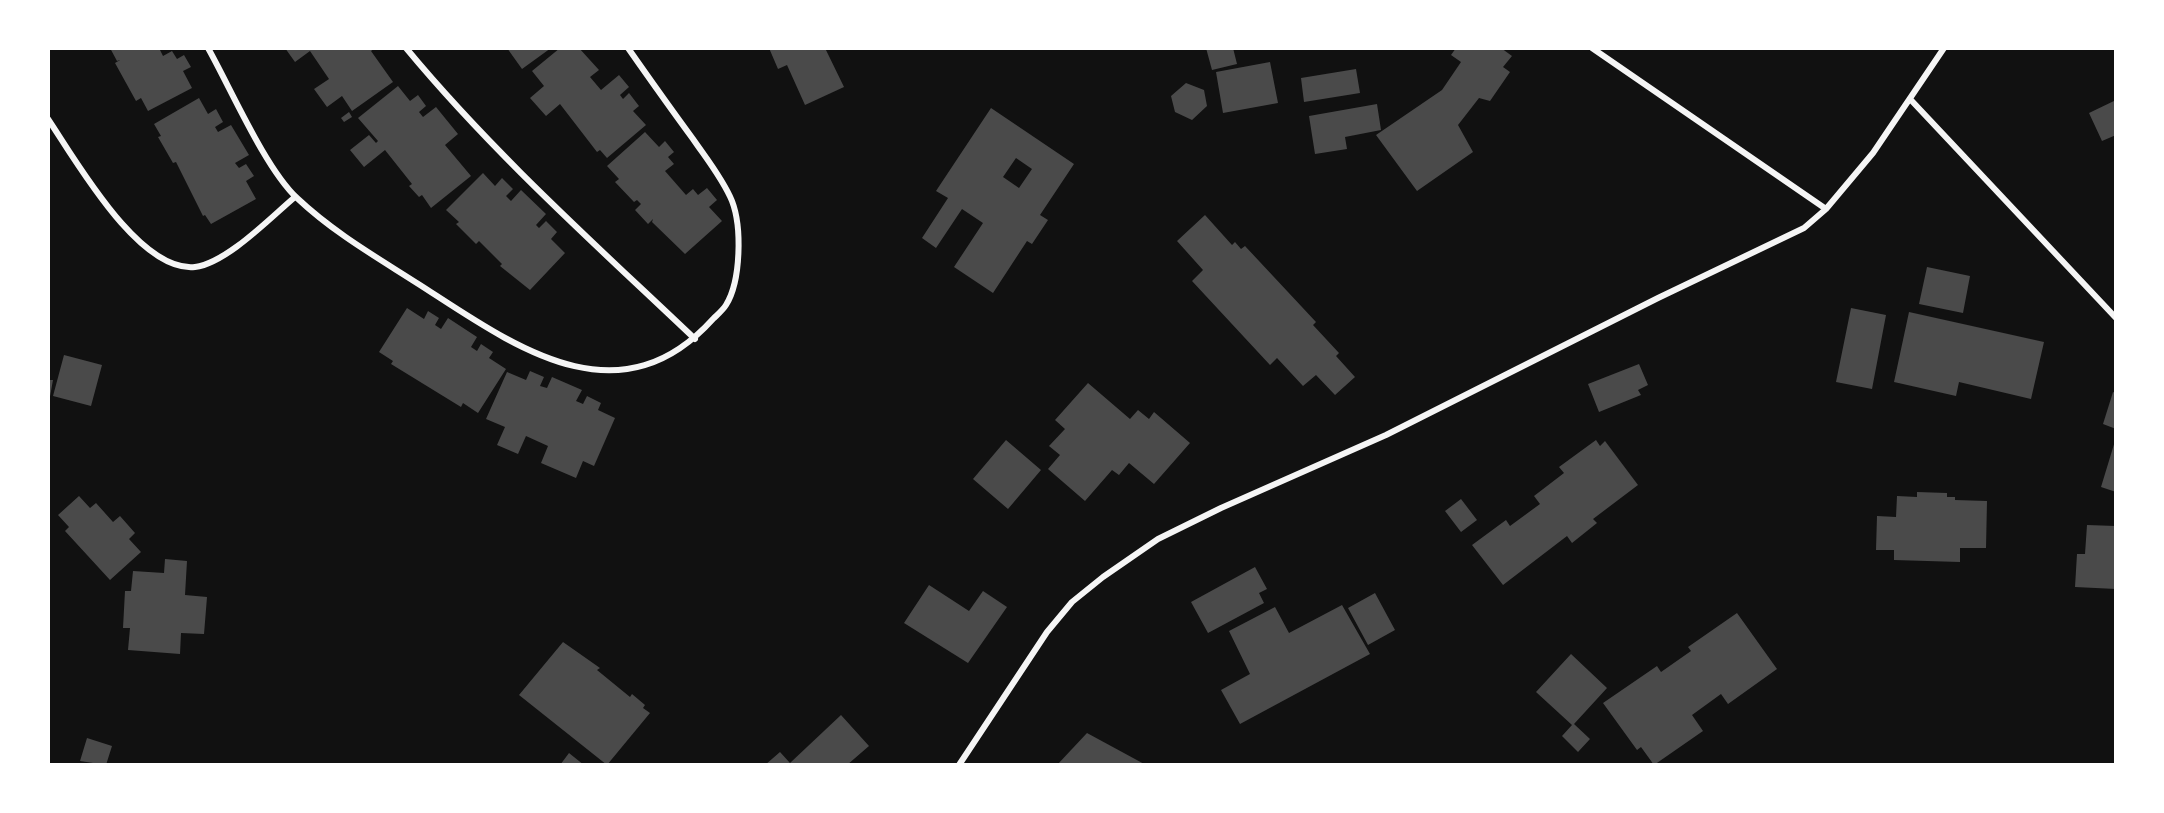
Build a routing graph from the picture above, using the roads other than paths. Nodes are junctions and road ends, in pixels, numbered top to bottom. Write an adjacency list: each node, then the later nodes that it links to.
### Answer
1 (208, 48): 8 (street)
2 (406, 48): 11 (street)
3 (628, 48): 11 (street)
4 (1592, 48): 9 (street)
5 (1944, 48): 6 (street)
6 (1910, 99): 9 (street); 10 (street)
7 (48, 119): 8 (street)
8 (295, 196): 11 (street)
9 (1826, 209): 12 (street)
10 (2116, 318)
11 (696, 339)
12 (959, 765)

